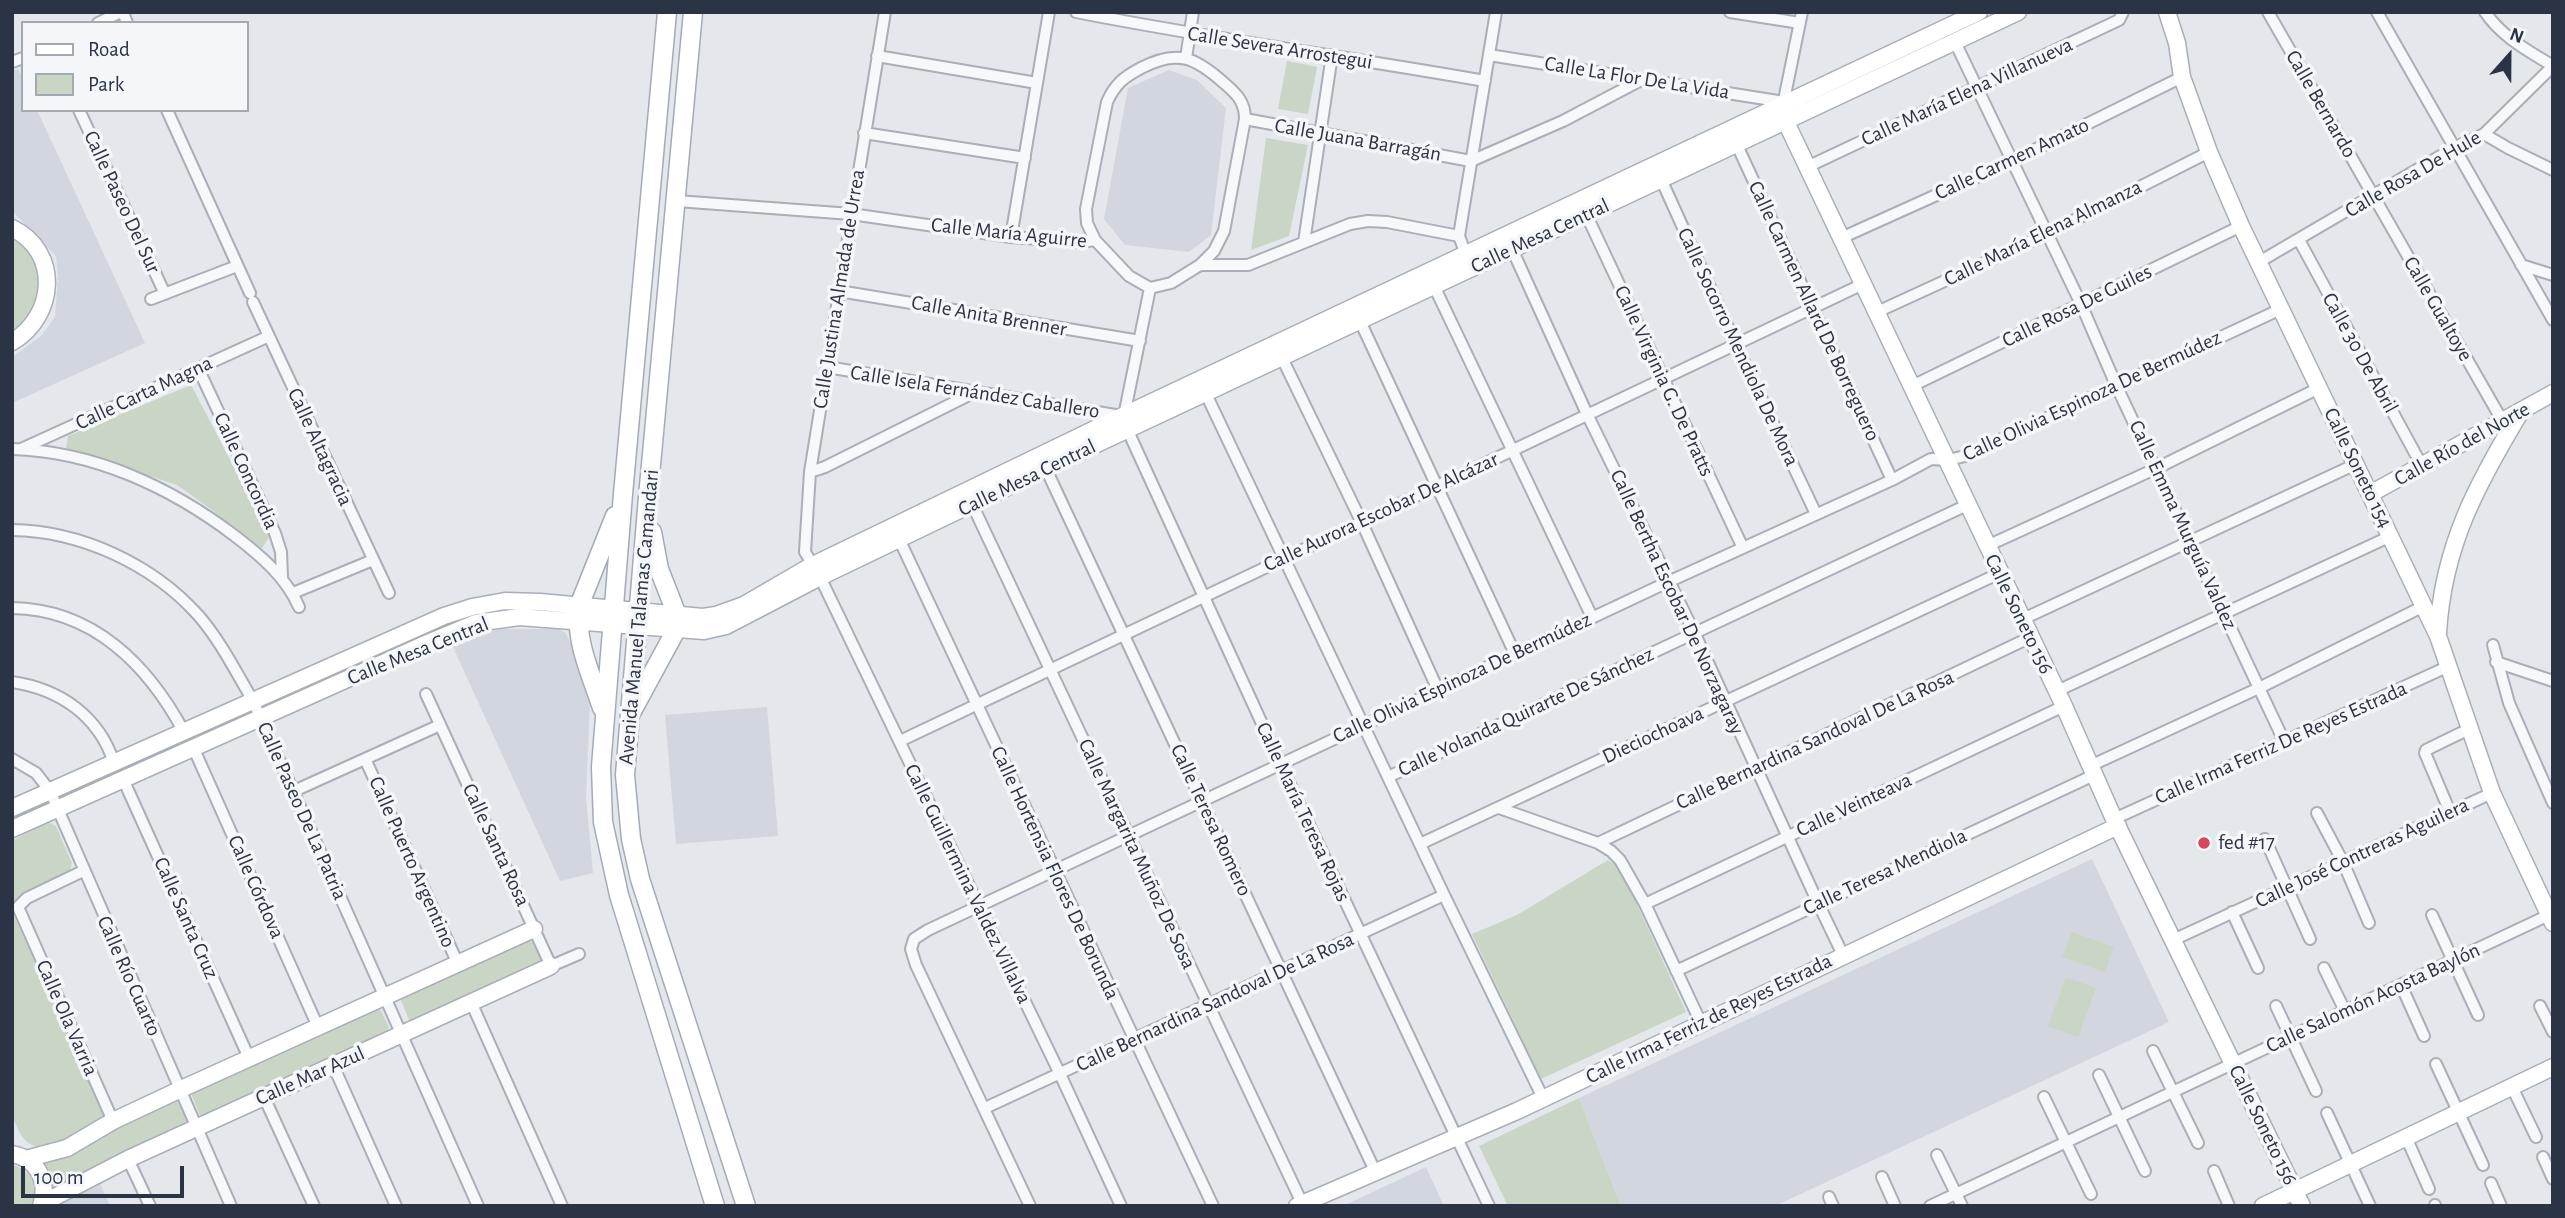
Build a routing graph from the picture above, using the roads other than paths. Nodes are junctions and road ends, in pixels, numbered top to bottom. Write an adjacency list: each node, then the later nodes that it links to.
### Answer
1 (122, 12): 18 (street)
2 (667, 12): 35 (main road, Avenida Manuel Talamas Camandari)
3 (693, 12): 49 (main road, Avenida Manuel Talamas Camandari)
4 (885, 12): 23 (street, Calle Justina Almada de Urrea)
5 (1049, 12): 29 (street)
6 (1076, 12): 19 (street, Calle Severa Arrostegui)
7 (1193, 12): 19 (street)
8 (1496, 12): 22 (street)
9 (1730, 12): 17 (street)
10 (1979, 12): 31 (street, Calle Mesa Central)
11 (2018, 12): 20 (street, Calle Mesa Central)
12 (2123, 12): 30 (street, Calle María Elena Villanueva)
13 (2167, 12): 26 (street, Calle Soneto 154)
14 (2268, 12): 48 (street, Calle Bernardo)
15 (2377, 12): 40 (street)
16 (2484, 12): 25 (street)
17 (1801, 18): 31 (street)
18 (102, 21)
19 (1190, 34): 21 (street, Calle Severa Arrostegui); 24 (street)
20 (1955, 43): 30 (street, Calle Emma Murguía Valdez); 31 (street, Calle Mesa Central)
21 (1332, 55): 28 (street, Calle Severa Arrostegui); 37 (street)
22 (1489, 55): 27 (street, Calle La Flor De La Vida); 28 (street)
23 (877, 56): 29 (street); 36 (street, Calle Justina Almada de Urrea)
24 (1186, 58): 34 (street); 58 (street)
25 (2553, 66): 38 (street, Calle Rosa De Hule)
26 (2182, 77): 41 (street, Calle Soneto 154); 43 (street, Calle Carmen Amato)
27 (1643, 79): 31 (street, Calle La Flor De La Vida); 44 (street)
28 (1485, 81): 44 (street)
29 (1037, 83): 42 (street)
30 (1978, 87): 43 (street, Calle Emma Murguía Valdez); 45 (street, Calle María Elena Villanueva)
31 (1784, 109): 39 (street, Calle Mesa Central); 45 (street, Calle Soneto 156); 62 (street, Calle Mesa Central)
32 (80, 112): 72 (street, Calle Paseo Del Sur)
33 (168, 112): 66 (street, Calle Altagracia)
34 (1245, 119): 37 (street, Calle Juana Barragán); 64 (street)
35 (657, 128): 49 (main road); 108 (main road, Avenida Manuel Talamas Camandari)
36 (864, 133): 42 (street); 50 (street, Calle Justina Almada de Urrea)
37 (1321, 134): 44 (street, Calle Juana Barragán); 60 (street)
38 (2484, 134): 40 (street, Calle Rosa De Hule); 46 (street)
39 (1736, 143): 47 (street, Calle Mesa Central); 75 (street, Calle Carmen Allard De Borreguero)
40 (2454, 148): 48 (street, Calle Rosa De Hule); 65 (street)
41 (2209, 152): 52 (street, Calle Soneto 154); 54 (street, Calle María Elena Almanza)
42 (1025, 158): 56 (street)
43 (2012, 160): 54 (street, Calle Emma Murguía Valdez); 57 (street, Calle Carmen Amato)
44 (1471, 161): 55 (street)
45 (1807, 167): 57 (street, Calle Soneto 156)
46 (2553, 170)
47 (1661, 179): 51 (street, Calle Mesa Central); 83 (street, Calle Socorro Mendiola De Mora)
48 (2374, 196): 59 (street, Calle Rosa De Hule); 96 (street, Calle Gualtoye)
49 (677, 201): 50 (street, Calle María Aguirre); 110 (main road, Avenida Manuel Talamas Camandari)
50 (851, 214): 56 (street, Calle María Aguirre); 71 (street, Calle Justina Almada de Urrea)
51 (1587, 214): 61 (street, Calle Mesa Central); 87 (street, Calle Virginia G. De Pratts)
52 (2241, 226): 63 (street, Calle Soneto 154); 74 (street, Calle Rosa De Guiles)
53 (12, 228): 82 (street)
54 (2047, 234): 74 (street, Calle Emma Murguía Valdez); 77 (street, Calle María Elena Almanza)
55 (1459, 236): 60 (street); 62 (street)
56 (1011, 237): 58 (street, Calle María Aguirre)
57 (1841, 238): 68 (street, Calle Soneto 156)
58 (1095, 240): 70 (street, Calle María Aguirre)
59 (2299, 240): 63 (street, Calle Rosa De Hule); 102 (street, Calle 30 De Abril)
60 (1304, 242): 64 (street)
61 (1512, 249): 62 (street, Calle Mesa Central); 95 (street, Calle Bertha Escobar De Norzagaray)
62 (1469, 261): 69 (street, Calle Mesa Central); 97 (street, Calle Mesa Central)
63 (2259, 262): 76 (street, Calle Soneto 154)
64 (1200, 265): 70 (street)
65 (2521, 265): 67 (street); 78 (street)
66 (237, 266): 72 (street, Calle Paseo Del Sur); 80 (street, Calle Altagracia)
67 (2553, 275)
68 (1863, 284): 75 (street, Calle Aurora Escobar De Alcázar); 77 (street, Calle Soneto 156)
69 (1434, 286): 79 (street, Calle Mesa Central); 99 (street)
70 (1150, 288): 81 (street)
71 (839, 291): 81 (street, Calle Anita Brenner); 85 (street, Calle Justina Almada de Urrea)
72 (165, 293): 73 (street, Calle Paseo Del Sur)
73 (151, 299)
74 (2081, 304): 88 (street, Calle Emma Murguía Valdez); 89 (street, Calle Rosa De Guiles)
75 (1811, 308): 83 (street, Calle Aurora Escobar De Alcázar); 106 (street, Calle Carmen Allard De Borreguero)
76 (2281, 309): 88 (street, Calle Olivia Espinoza De Bermúdez); 90 (street, Calle Soneto 154)
77 (1877, 312): 89 (street, Calle Soneto 156)
78 (2553, 320)
79 (1360, 321): 84 (street, Calle Mesa Central); 107 (street)
80 (267, 337): 86 (street, Calle Carta Magna); 121 (street, Calle Altagracia)
81 (1140, 341): 97 (street)
82 (12, 342)
83 (1736, 345): 87 (street, Calle Aurora Escobar De Alcázar); 113 (street, Calle Socorro Mendiola De Mora)
84 (1282, 358): 93 (street, Calle Mesa Central); 114 (street)
85 (827, 367): 91 (street, Calle Isela Fernández Caballero); 105 (street, Calle Justina Almada de Urrea)
86 (198, 368): 98 (street, Calle Carta Magna); 125 (street, Calle Concordia)
87 (1663, 379): 95 (street, Calle Aurora Escobar De Alcázar); 120 (street, Calle Virginia G. De Pratts)
88 (2116, 385): 100 (street, Calle Olivia Espinoza De Bermúdez); 103 (street, Calle Emma Murguía Valdez)
89 (1912, 386): 100 (street, Calle Soneto 156)
90 (2319, 388): 101 (street, Calle Soneto 154); 103 (street)
91 (973, 393): 97 (street, Calle Isela Fernández Caballero); 105 (street)
92 (2553, 393): 94 (street, Calle Río del Norte)
93 (1206, 394): 97 (street, Calle Mesa Central); 122 (street, Calle Yolanda Quirarte De Sánchez)
94 (2521, 411): 96 (street, Calle Río del Norte); 144 (street)
95 (1587, 414): 99 (street, Calle Aurora Escobar De Alcázar); 126 (street, Calle Bertha Escobar De Norzagaray)
96 (2503, 422): 102 (street, Calle Río del Norte)
97 (1126, 423): 104 (street, Calle Mesa Central); 123 (street, Calle Mesa Central); 129 (street, Calle María Teresa Rojas)
98 (16, 449): 125 (street, Calle Concordia)
99 (1513, 450): 107 (street, Calle Aurora Escobar De Alcázar); 137 (street)
100 (1948, 460): 106 (street, Calle Olivia Espinoza De Bermúdez); 112 (street, Calle Soneto 156)
101 (2356, 464): 109 (street, Calle Soneto 154); 118 (street)
102 (2422, 466): 109 (street, Calle Río del Norte)
103 (2157, 468): 118 (street, Calle Emma Murguía Valdez); 119 (street)
104 (1046, 469): 111 (street, Calle Mesa Central); 143 (street, Calle Teresa Romero)
105 (810, 472): 123 (street, Calle Justina Almada de Urrea)
106 (1892, 480): 113 (street, Calle Olivia Espinoza De Bermúdez)
107 (1437, 486): 114 (street, Calle Aurora Escobar De Alcázar); 147 (street)
108 (623, 494): 134 (main road); 136 (main road, Avenida Manuel Talamas Camandari)
109 (2370, 494): 116 (street, Calle Soneto 154)
110 (648, 498): 138 (main road, Avenida Manuel Talamas Camandari); 141 (main road)
111 (972, 504): 117 (street, Calle Mesa Central); 150 (street, Calle Margarita Muñoz De Sosa)
112 (1968, 505): 119 (street, Calle Soneto 156); 142 (street, Calle Yolanda Quirarte De Sánchez)
113 (1816, 514): 120 (street, Calle Olivia Espinoza De Bermúdez)
114 (1362, 523): 122 (street, Calle Aurora Escobar De Alcázar); 154 (street)
115 (12, 530): 157 (street, Calle Paseo De La Patria)
116 (2391, 536): 130 (street, Calle Soneto 154); 135 (street)
117 (899, 539): 123 (street, Calle Mesa Central); 159 (street, Calle Hortensia Flores De Borunda)
118 (2190, 541): 135 (street, Calle Emma Murguía Valdez); 139 (street)
119 (1987, 545): 124 (street, Calle Soneto 156)
120 (1743, 548): 126 (street, Calle Olivia Espinoza De Bermúdez)
121 (373, 559): 127 (street); 128 (street, Calle Altagracia)
122 (1284, 559): 129 (street, Calle Aurora Escobar De Alcázar); 165 (street, Calle Yolanda Quirarte De Sánchez)
123 (816, 571): 141 (street, Calle Mesa Central); 168 (street, Calle Guillermina Valdez Villalva)
124 (2000, 573): 139 (street, Calle Soneto 156); 158 (street, Dieciochoava)
125 (282, 577): 127 (street, Calle Concordia)
126 (1668, 582): 137 (street, Calle Olivia Espinoza De Bermúdez); 142 (street, Calle Bertha Escobar De Norzagaray)
127 (293, 593): 131 (street, Calle Concordia)
128 (389, 593)
129 (1202, 596): 143 (street, Calle Aurora Escobar De Alcázar); 174 (street, Calle María Teresa Rojas)
130 (2424, 606): 144 (street, Calle Soneto 154); 153 (street, Calle Teresa Mendiola)
131 (299, 607)
132 (472, 607): 134 (street, Calle Mesa Central); 140 (street); 157 (street, Calle Mesa Central)
133 (12, 608): 167 (street)
134 (578, 613): 136 (street, Calle Mesa Central); 140 (street, Calle Mesa Central); 161 (main road)
135 (2225, 614): 153 (street, Calle Emma Murguía Valdez); 155 (street)
136 (612, 616): 138 (street, Calle Mesa Central); 161 (main road, Avenida Manuel Talamas Camandari)
137 (1592, 617): 147 (street, Calle Olivia Espinoza De Bermúdez)
138 (637, 619): 141 (street, Calle Mesa Central); 162 (main road, Avenida Manuel Talamas Camandari)
139 (2023, 619): 145 (street, Calle Soneto 156)
140 (477, 623): 163 (street, Calle Mesa Central)
141 (676, 623): 162 (main road)
142 (1693, 632): 158 (street, Calle Bertha Escobar De Norzagaray); 177 (street, Calle Yolanda Quirarte De Sánchez)
143 (1123, 634): 150 (street, Calle Aurora Escobar De Alcázar); 182 (street, Calle Teresa Romero)
144 (2438, 636): 149 (street, Calle Soneto 154)
145 (2031, 637): 155 (street, Calle Soneto 156); 175 (street, Calle Bernardina Sandoval De La Rosa)
146 (2493, 645): 148 (street)
147 (1515, 654): 154 (street, Calle Olivia Espinoza De Bermúdez)
148 (2496, 662): 151 (street); 183 (street)
149 (2447, 667): 166 (street, Calle Soneto 154); 169 (street, Calle Irma Ferriz De Reyes Estrada)
150 (1049, 670): 159 (street, Calle Aurora Escobar De Alcázar); 191 (street, Calle Margarita Muñoz De Sosa)
151 (2553, 681)
152 (12, 682): 173 (street)
153 (2259, 688): 169 (street, Calle Emma Murguía Valdez); 176 (street, Calle Teresa Mendiola)
154 (1438, 690): 165 (street, Calle Olivia Espinoza De Bermúdez)
155 (2057, 691): 160 (street, Calle Soneto 156)
156 (426, 694): 164 (street, Calle Santa Rosa)
157 (253, 701): 163 (street, Calle Paseo De La Patria); 167 (street, Calle Mesa Central)
158 (1724, 701): 175 (street, Calle Bertha Escobar De Norzagaray); 186 (street, Dieciochoava)
159 (976, 705): 168 (street, Calle Aurora Escobar De Alcázar); 197 (street, Calle Hortensia Flores De Borunda)
160 (2064, 706): 176 (street, Calle Soneto 156); 192 (street, Calle Veinteava)
161 (604, 715): 286 (main road, Avenida Manuel Talamas Camandari)
162 (629, 717): 287 (main road, Avenida Manuel Talamas Camandari)
163 (260, 718): 170 (street, Calle Mesa Central); 180 (street, Calle Paseo De La Patria)
164 (440, 725): 172 (street); 208 (street, Calle Santa Rosa)
165 (1363, 725): 174 (street, Calle Olivia Espinoza De Bermúdez); 177 (street, Calle Yolanda Quirarte De Sánchez)
166 (2469, 729): 181 (street, Calle Soneto 154); 187 (street)
167 (184, 732): 173 (street, Calle Mesa Central)
168 (900, 741): 203 (street, Calle Guillermina Valdez Villalva)
169 (2284, 741): 189 (street, Calle Irma Ferriz De Reyes Estrada)
170 (193, 747): 178 (street, Calle Mesa Central); 230 (street, Calle Córdova)
171 (12, 759): 179 (street, Calle Río Cuarto)
172 (366, 761): 180 (street); 215 (street, Calle Puerto Argentino)
173 (114, 763): 179 (street, Calle Mesa Central)
174 (1280, 763): 182 (street, Calle Olivia Espinoza De Bermúdez); 209 (street, Calle María Teresa Rojas)
175 (1756, 769): 192 (street, Calle Bertha Escobar De Norzagaray); 194 (street, Calle Bernardina Sandoval De La Rosa)
176 (2092, 770): 189 (street, Calle Soneto 156); 201 (street, Calle Teresa Mendiola)
177 (1388, 777): 195 (street, Calle Yolanda Quirarte De Sánchez)
178 (123, 779): 185 (street, Calle Mesa Central); 237 (street, Calle Santa Cruz)
179 (50, 791): 184 (street, Calle Mesa Central); 185 (street, Calle Río Cuarto)
180 (294, 791): 222 (street, Calle Paseo De La Patria)
181 (2492, 793): 187 (street, Calle José Contreras Aguilera); 206 (street, Calle Soneto 154)
182 (1202, 800): 191 (street, Calle Olivia Espinoza De Bermúdez); 219 (street, Calle Teresa Romero)
183 (2553, 803)
184 (12, 808)
185 (57, 808): 190 (street, Calle Mesa Central); 198 (street, Calle Río Cuarto)
186 (1499, 808): 194 (street, Calle Irma Ferriz De Reyes Estrada); 195 (street, Dieciochoava)
187 (2451, 812): 196 (street, Calle José Contreras Aguilera)
188 (2317, 813): 196 (street)
189 (2116, 822): 211 (street, Calle Soneto 156); 213 (street, Calle Irma Ferriz de Reyes Estrada)
190 (12, 829)
191 (1129, 835): 197 (street, Calle Olivia Espinoza De Bermúdez); 224 (street, Calle Margarita Muñoz De Sosa)
192 (1787, 837): 201 (street, Calle Bertha Escobar De Norzagaray); 202 (street, Calle Veinteava)
193 (2266, 839): 199 (street)
194 (1598, 843): 202 (street, Calle Irma Ferriz De Reyes Estrada)
195 (1420, 844): 200 (street, Calle Yolanda Quirarte De Sánchez)
196 (2343, 862): 199 (street, Calle José Contreras Aguilera); 207 (street)
197 (1054, 870): 203 (street, Calle Olivia Espinoza De Bermúdez); 235 (street, Calle Hortensia Flores De Borunda)
198 (83, 871): 245 (street, Calle Río Cuarto); 255 (street, Calle Ola Varria)
199 (2287, 887): 204 (street, Calle José Contreras Aguilera); 210 (street)
200 (1444, 895): 209 (street, Calle Bernardina Sandoval De La Rosa); 250 (street, Calle Yolanda Quirarte De Sánchez)
201 (1818, 903): 213 (street, Calle Bertha Escobar De Norzagaray); 220 (street, Calle Teresa Mendiola)
202 (1645, 904): 220 (street, Calle Irma Ferriz De Reyes Estrada)
203 (977, 906): 242 (street, Calle Guillermina Valdez Villalva); 251 (street, Calle Olivia Espinoza De Bermúdez)
204 (2232, 912): 211 (street, Calle José Contreras Aguilera); 217 (street, Calle José Contreras Aguilera)
205 (2432, 915): 214 (street)
206 (2551, 919): 214 (street, Calle Salomón Acosta Baylón)
207 (2369, 923)
208 (534, 929): 215 (street, Calle Mar Azul); 216 (street, Calle Santa Rosa)
209 (1360, 933): 219 (street, Calle Bernardina Sandoval De La Rosa); 259 (street, Calle María Teresa Rojas)
210 (2310, 939)
211 (2173, 940): 238 (street, Calle Soneto 156)
212 (579, 954): 216 (street, Calle Mar Azul)
213 (1843, 955): 229 (street, Calle Irma Ferriz de Reyes Estrada)
214 (2452, 960): 221 (street, Calle Salomón Acosta Baylón); 228 (street)
215 (458, 964): 222 (street, Calle Mar Azul)
216 (551, 966): 223 (street, Calle Mar Azul)
217 (2258, 968)
218 (2324, 968): 227 (street)
219 (1280, 970): 224 (street, Calle Bernardina Sandoval De La Rosa); 268 (street, Calle Teresa Romero)
220 (1676, 971): 229 (street, Calle Irma Ferriz De Reyes Estrada)
221 (2401, 985): 227 (street, Calle Salomón Acosta Baylón); 234 (street)
222 (385, 996): 230 (street, Calle Mar Azul); 232 (street, Calle Paseo De La Patria)
223 (471, 1002): 232 (street, Calle Mar Azul); 285 (street)
224 (1207, 1004): 235 (street, Calle Bernardina Sandoval De La Rosa); 279 (street, Calle Margarita Muñoz De Sosa)
225 (2276, 1006): 233 (street)
226 (2540, 1006): 231 (street)
227 (2345, 1011): 233 (street, Calle Salomón Acosta Baylón)
228 (2478, 1015)
229 (1701, 1023): 250 (street, Calle Irma Ferriz de Reyes Estrada)
230 (318, 1027): 237 (street, Calle Mar Azul)
231 (2553, 1032)
232 (402, 1034): 240 (street, Calle Mar Azul); 284 (street, Calle Paseo De La Patria)
233 (2291, 1036): 238 (street, Calle Salomón Acosta Baylón); 246 (street)
234 (2424, 1037)
235 (1133, 1040): 242 (street, Calle Bernardina Sandoval De La Rosa); 290 (street, Calle Hortensia Flores De Borunda)
236 (2153, 1051): 247 (street)
237 (250, 1058): 245 (street, Calle Mar Azul)
238 (2233, 1063): 247 (street, Calle Salomón Acosta Baylón); 277 (street, Calle Soneto 156)
239 (2436, 1064): 252 (street)
240 (333, 1065): 248 (street, Calle Mar Azul); 283 (street)
241 (2553, 1067): 244 (street)
242 (1060, 1074): 251 (street, Calle Bernardina Sandoval De La Rosa); 289 (street, Calle Guillermina Valdez Villalva)
243 (2099, 1075): 254 (street)
244 (2512, 1087): 252 (street); 258 (street)
245 (179, 1090): 255 (street, Calle Mar Azul); 256 (street, Calle Río Cuarto)
246 (2316, 1091)
247 (2172, 1092): 254 (street, Calle Salomón Acosta Baylón); 261 (street)
248 (264, 1097): 256 (street, Calle Mar Azul); 282 (street)
249 (2044, 1097): 260 (street)
250 (1543, 1098): 259 (street, Calle Irma Ferriz de Reyes Estrada)
251 (985, 1108): 288 (street, Calle Olivia Espinoza De Bermúdez)
252 (2459, 1112): 257 (street); 267 (street)
253 (2327, 1113): 266 (street)
254 (2119, 1117): 260 (street, Calle Salomón Acosta Baylón); 269 (street)
255 (113, 1121): 262 (street, Calle Mar Azul)
256 (196, 1128): 265 (street, Calle Mar Azul); 281 (street, Calle Río Cuarto)
257 (2406, 1137): 266 (street); 274 (street)
258 (2536, 1137)
259 (1455, 1138): 268 (street, Calle Irma Ferriz de Reyes Estrada); 291 (street, Calle María Teresa Rojas)
260 (2066, 1142): 275 (street, Calle Salomón Acosta Baylón); 276 (street)
261 (2198, 1143)
262 (18, 1153): 278 (street)
263 (1937, 1155): 275 (street)
264 (2543, 1157): 272 (street)
265 (128, 1158): 278 (street, Calle Mar Azul); 280 (street)
266 (2350, 1164): 277 (street); 297 (street)
267 (2483, 1165)
268 (1375, 1171): 279 (street, Calle Irma Ferriz de Reyes Estrada)
269 (2145, 1171)
270 (2214, 1171): 295 (street)
271 (1882, 1177): 292 (street)
272 (2553, 1179)
273 (2491, 1183): 298 (street)
274 (2429, 1189)
275 (1955, 1194): 293 (street, Calle Salomón Acosta Baylón); 294 (street)
276 (2091, 1194)
277 (2299, 1198): 296 (street)
278 (42, 1204)
279 (1300, 1204)
280 (150, 1206)
281 (231, 1206)
282 (314, 1206)
283 (396, 1206)
284 (478, 1206)
285 (562, 1206)
286 (715, 1206)
287 (746, 1206)
288 (1030, 1206)
289 (1121, 1206)
290 (1213, 1206)
291 (1489, 1206)
292 (1895, 1206)
293 (1930, 1206)
294 (1962, 1206)
295 (2229, 1206)
296 (2263, 1206)
297 (2370, 1206)
298 (2501, 1206)

